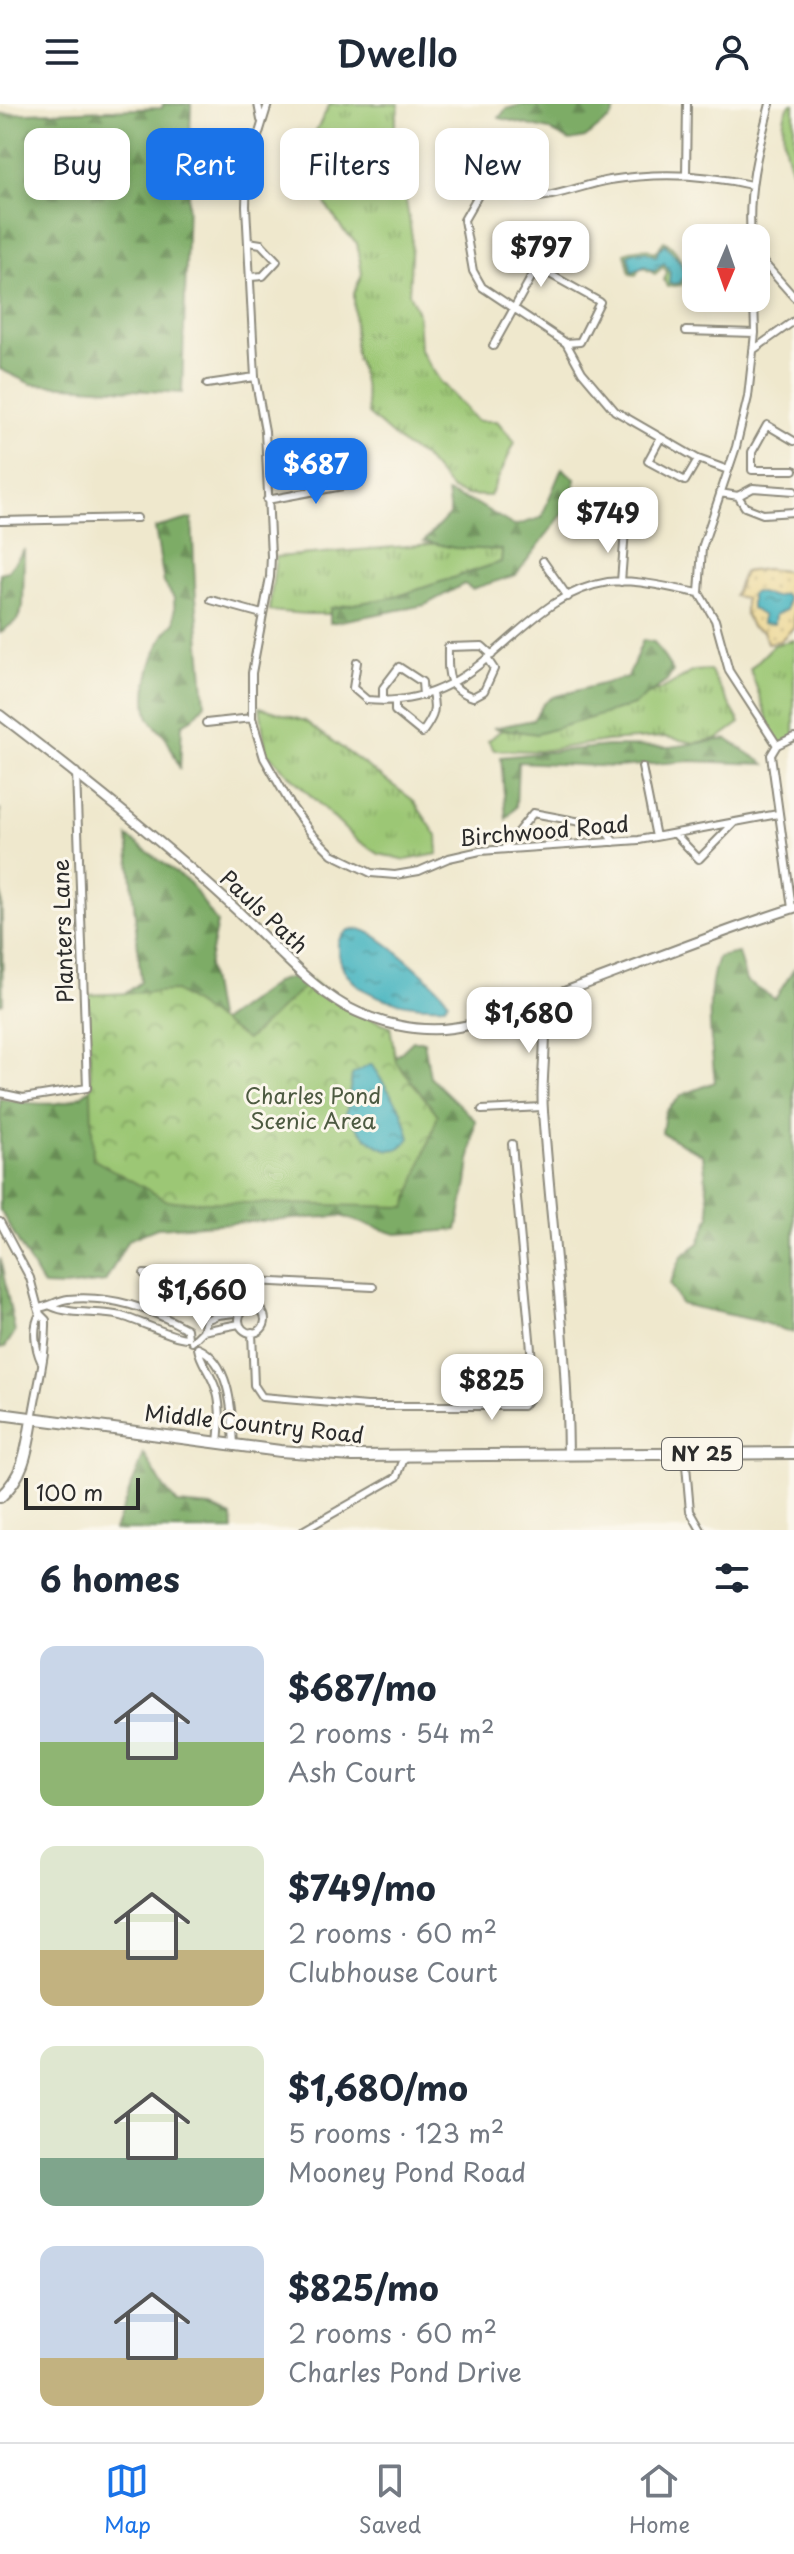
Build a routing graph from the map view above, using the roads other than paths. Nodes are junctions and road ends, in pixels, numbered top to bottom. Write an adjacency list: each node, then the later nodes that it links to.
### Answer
1 (258, 104): 5 (street)
2 (268, 104): 5 (street, Birchwood Road)
3 (687, 104): 6 (street)
4 (770, 104): 7 (street)
5 (261, 120): 11 (street, Birchwood Road)
6 (686, 175): 7 (street); 8 (street)
7 (751, 185): 10 (street)
8 (549, 194)
9 (475, 200): 15 (street)
10 (750, 224)
11 (249, 242): 13 (street, Birchwood Road); 13 (street)
12 (770, 270): 14 (street)
13 (251, 277): 23 (street, Birchwood Road)
14 (794, 297)
15 (513, 307): 20 (street); 20 (street); 21 (street)
16 (754, 312): 19 (street)
17 (794, 321): 22 (street)
18 (686, 331): 19 (street)
19 (755, 333): 22 (street)
20 (566, 343): 25 (street)
21 (493, 346)
22 (753, 350): 27 (street)
23 (255, 377): 24 (street); 36 (street, Birchwood Road)
24 (207, 384)
25 (660, 439): 29 (street); 29 (street)
26 (794, 441): 28 (street)
27 (736, 447): 28 (street); 30 (street)
28 (752, 452): 31 (street)
29 (698, 459): 30 (street)
30 (728, 470): 34 (street)
31 (794, 470)
32 (359, 483): 36 (street)
33 (794, 491): 35 (street)
34 (720, 493): 35 (street); 43 (street)
35 (738, 496): 37 (street)
36 (267, 500): 46 (street, Birchwood Road)
37 (794, 512)
38 (137, 518): 39 (street)
39 (0, 521)
40 (625, 530): 42 (street)
41 (543, 561): 44 (street)
42 (621, 582): 43 (street); 44 (street)
43 (699, 593): 59 (street)
44 (568, 597): 47 (street)
45 (211, 600): 46 (street)
46 (262, 614): 55 (street, Birchwood Road)
47 (490, 658): 49 (street); 49 (street); 49 (street)
48 (357, 662): 52 (street)
49 (453, 683): 50 (street)
50 (432, 694): 51 (street); 53 (street)
51 (423, 696): 52 (street); 53 (street)
52 (383, 701): 53 (street)
53 (395, 701)
54 (0, 715): 56 (street, Pauls Path)
55 (252, 718): 57 (street); 67 (street, Birchwood Road)
56 (5, 722): 61 (street, Pauls Path)
57 (206, 723)
58 (794, 737): 59 (street)
59 (777, 745): 62 (street)
60 (642, 767): 65 (street)
61 (75, 772): 69 (street, Pauls Path); 70 (street, Planters Lane)
62 (778, 814): 63 (street, Birchwood Road); 68 (street)
63 (735, 822): 64 (street, Birchwood Road); 64 (street)
64 (675, 834): 65 (street, Birchwood Road)
65 (656, 837): 66 (street, Birchwood Road)
66 (614, 842): 67 (street, Birchwood Road); 67 (street)
67 (504, 849)
68 (793, 908): 69 (street, Pauls Path)
69 (541, 1001): 71 (street)
70 (0, 1093)
71 (542, 1107): 72 (street); 93 (street)
72 (482, 1110)
73 (512, 1144): 84 (street)
74 (0, 1222): 80 (street)
75 (144, 1274): 76 (street)
76 (254, 1281): 77 (street); 79 (street)
77 (373, 1287)
78 (51, 1306): 80 (street); 85 (street); 85 (street)
79 (252, 1307): 81 (street); 84 (street)
80 (39, 1311): 87 (street); 87 (street)
81 (242, 1312): 82 (street); 83 (street)
82 (239, 1324): 83 (street); 84 (street)
83 (203, 1331): 85 (street)
84 (252, 1332)
85 (190, 1340): 86 (street)
86 (198, 1348): 90 (street); 91 (street)
87 (41, 1361): 89 (street)
88 (0, 1414): 89 (main road, Middle Country Road / NY 25)
89 (32, 1420): 90 (main road, Middle Country Road / NY 25); 96 (main road)
90 (218, 1443): 91 (main road, Middle Country Road / NY 25)
91 (234, 1445): 95 (main road, Middle Country Road / NY 25)
92 (794, 1453): 94 (main road, Middle Country Road / NY 25)
93 (568, 1454): 94 (main road, Middle Country Road / NY 25); 95 (main road, Middle Country Road / NY 25)
94 (685, 1454): 98 (street)
95 (405, 1456): 97 (street)
96 (0, 1497)
97 (304, 1530)
98 (701, 1530)

